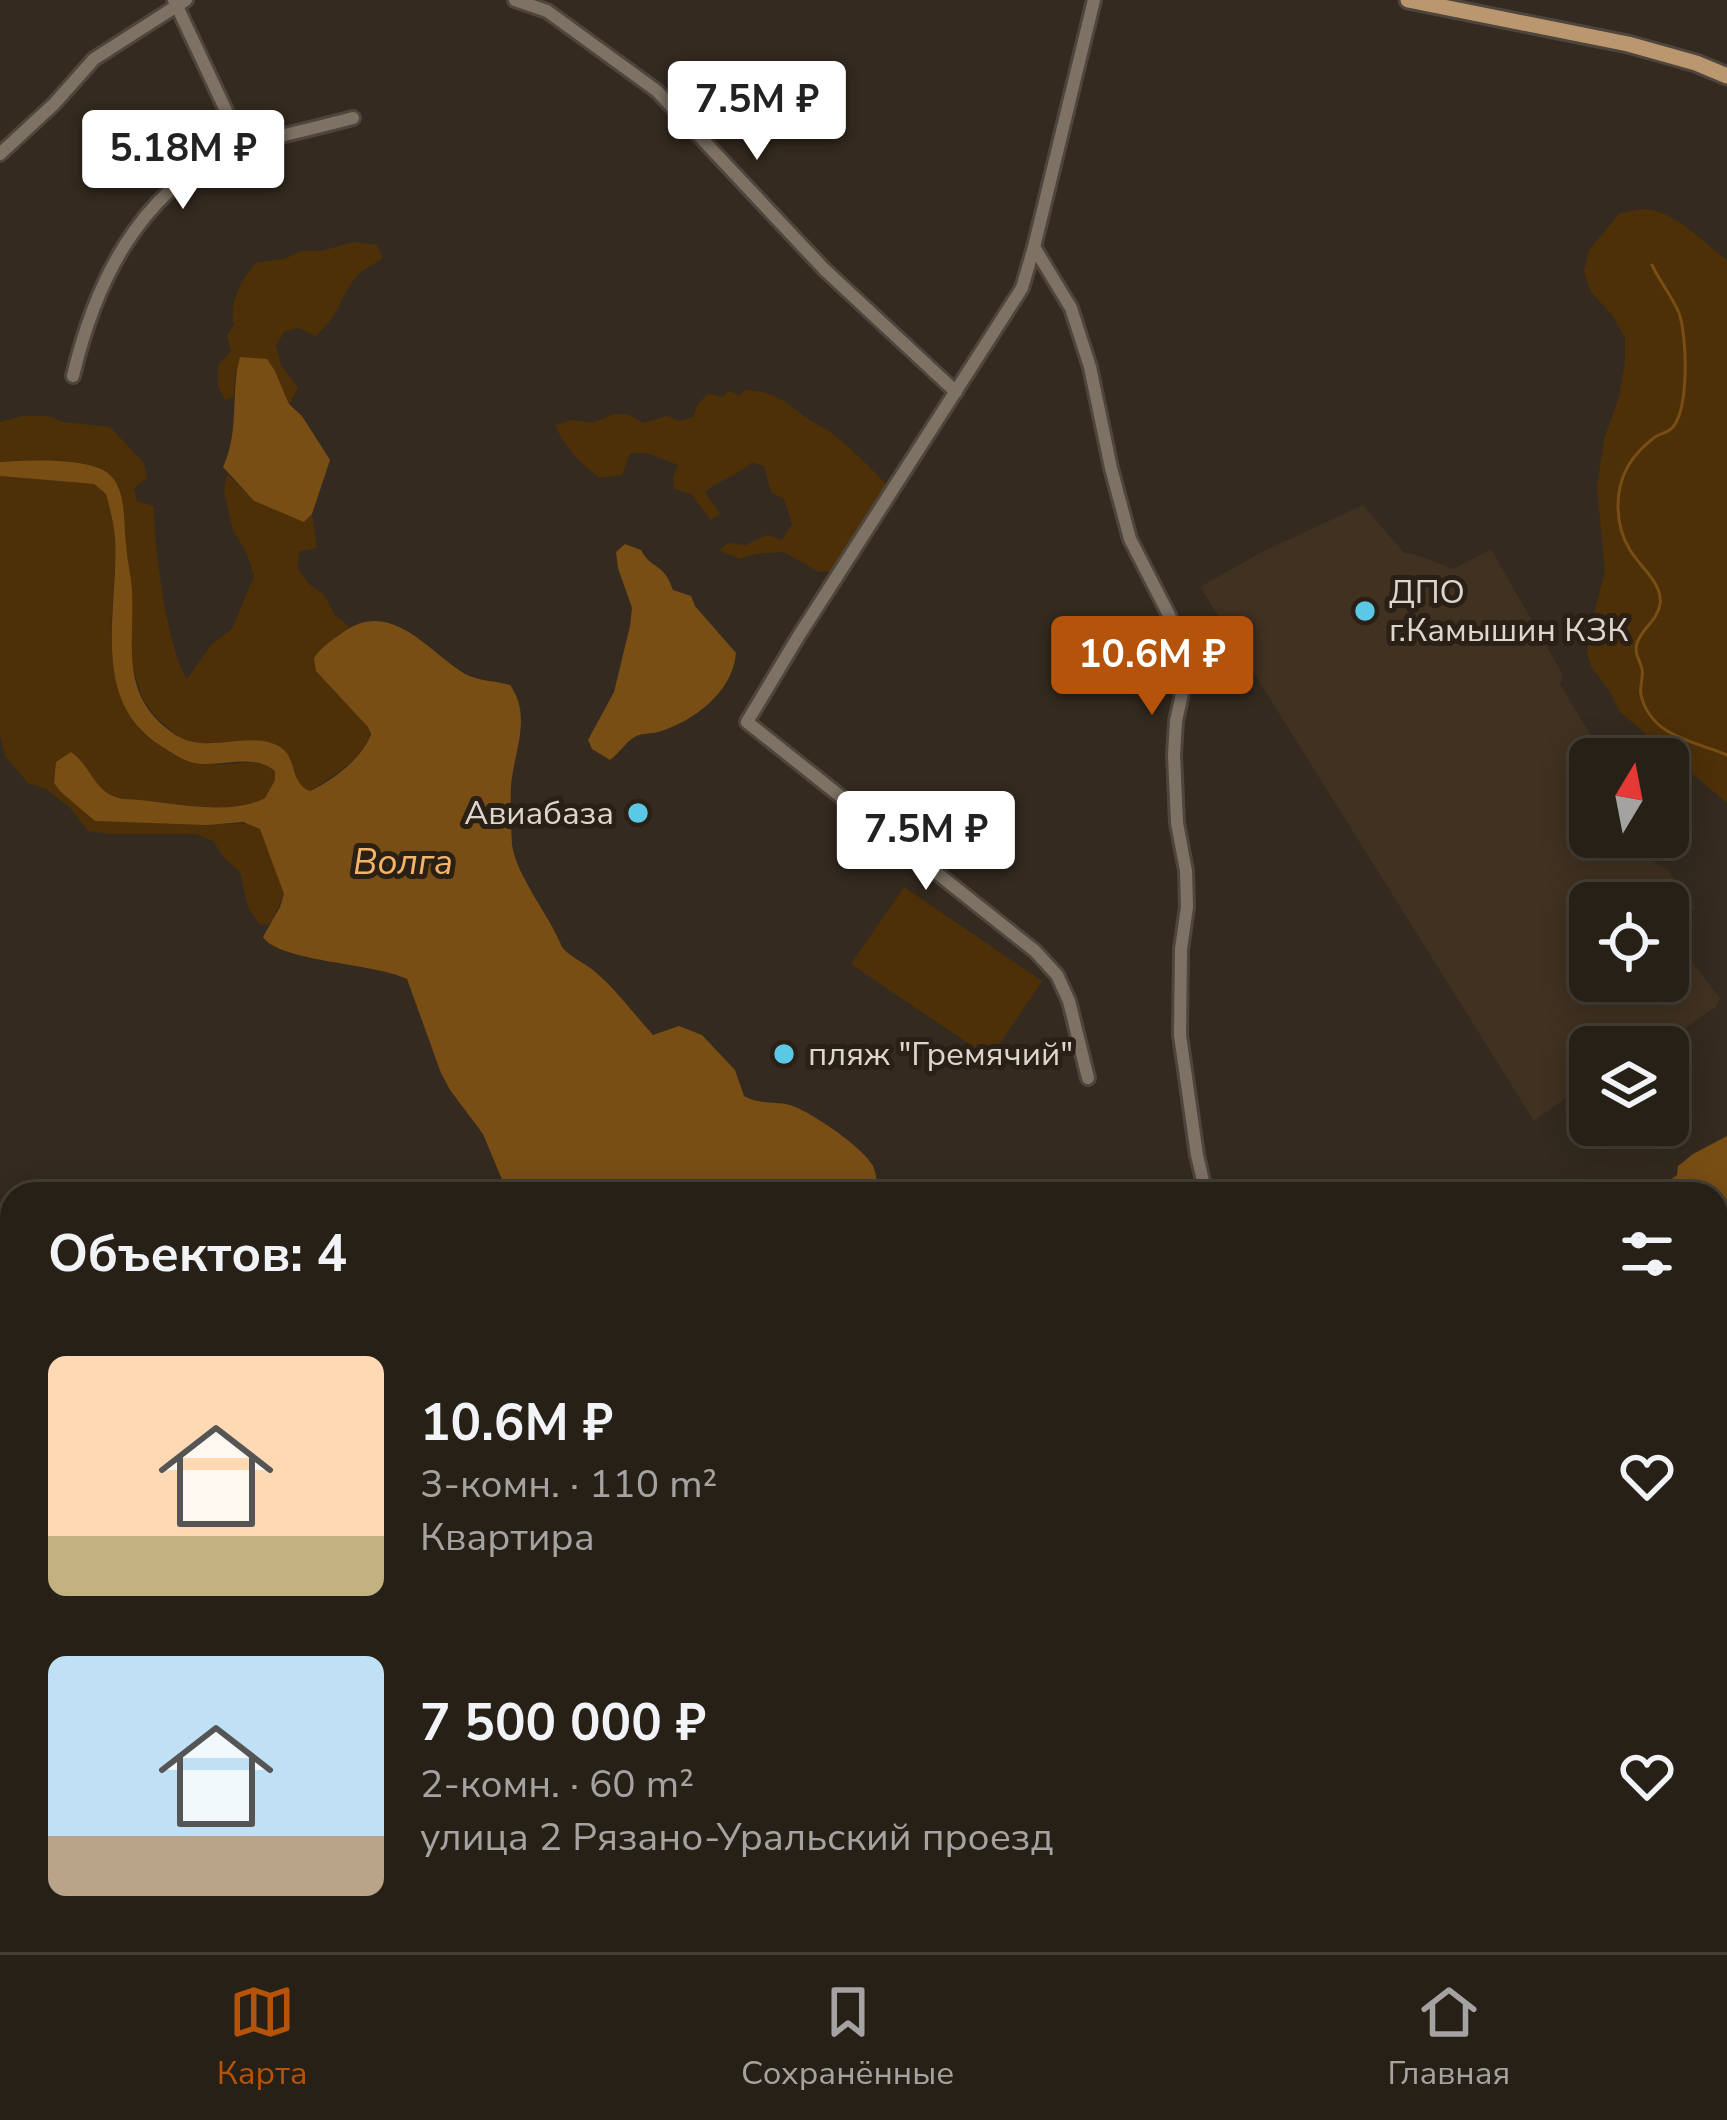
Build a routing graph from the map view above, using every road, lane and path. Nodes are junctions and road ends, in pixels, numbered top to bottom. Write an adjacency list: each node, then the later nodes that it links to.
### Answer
1 (515, 0): 11 (street)
2 (1094, 0): 9 (street)
3 (1408, 0): 5 (main road)
4 (179, 2): 7 (street); 8 (street)
5 (1727, 76)
6 (353, 118): 7 (street)
7 (236, 147): 10 (street)
8 (0, 154)
9 (1034, 247): 11 (street); 13 (street)
10 (73, 376)
11 (956, 392): 12 (street)
12 (1088, 1078)
13 (1203, 1182)

